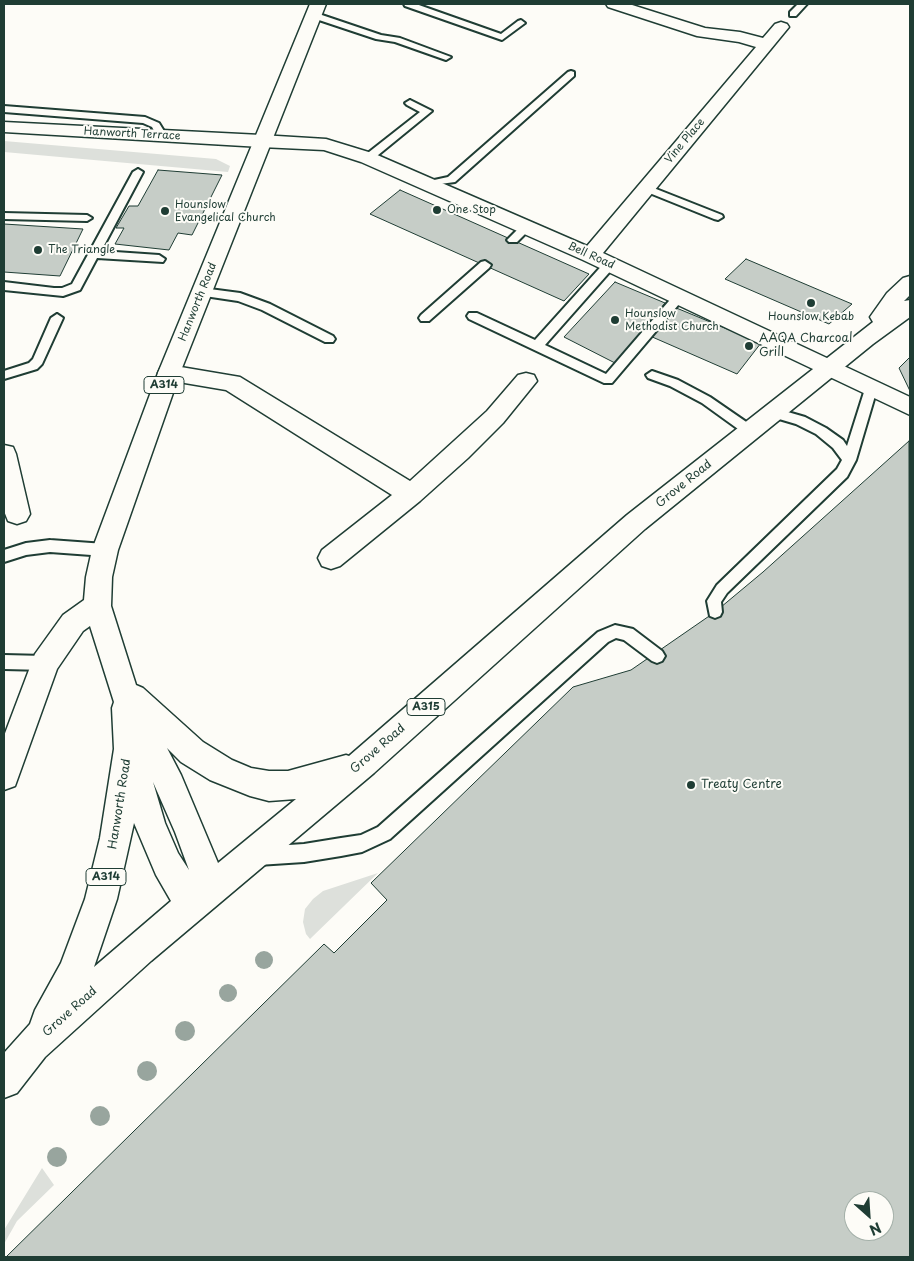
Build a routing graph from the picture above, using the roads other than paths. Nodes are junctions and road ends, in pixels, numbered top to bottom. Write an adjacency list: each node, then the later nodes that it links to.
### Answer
1 (408, 4): 6 (lane)
2 (614, 4): 7 (main road)
3 (803, 4): 5 (lane)
4 (316, 10): 8 (lane); 14 (main road, Hanworth Road / A314)
5 (787, 20): 7 (main road, Vine Place)
6 (521, 23)
7 (765, 44): 18 (main road, Vine Place)
8 (446, 57)
9 (571, 74): 17 (lane)
10 (410, 103): 15 (lane)
11 (4, 109): 13 (lane)
12 (4, 127): 13 (main road, Hanworth Terrace)
13 (162, 136): 14 (main road, Hanworth Terrace)
14 (261, 141): 15 (main road, Bell Road); 29 (main road, Hanworth Road / A314)
15 (368, 158): 17 (main road, Bell Road)
16 (138, 172): 22 (lane)
17 (452, 188): 23 (main road, Bell Road)
18 (646, 188): 21 (lane); 23 (main road, Vine Place)
19 (4, 216): 20 (lane)
20 (87, 218)
21 (718, 218)
22 (94, 254): 24 (lane); 28 (lane)
23 (590, 256): 25 (main road, Bell Road)
24 (159, 259)
25 (610, 264): 30 (main road, Bell Road); 37 (lane)
26 (485, 265): 34 (lane)
27 (910, 283): 36 (main road, A315)
28 (4, 286)
29 (202, 292): 35 (lane); 39 (main road, Hanworth Road / A314)
30 (679, 297): 37 (lane); 38 (main road, Bell Road)
31 (910, 307): 36 (main road, A315)
32 (473, 316): 37 (lane)
33 (57, 318): 40 (lane)
34 (425, 318)
35 (329, 339)
36 (865, 339): 38 (main road, A315)
37 (537, 346)
38 (829, 369): 43 (main road, Bell Road); 45 (main road, Grove Road / A315)
39 (169, 373): 49 (main road); 51 (main road, Hanworth Road / A314)
40 (4, 375)
41 (652, 375): 46 (lane)
42 (526, 381): 49 (main road)
43 (871, 389): 44 (main road, Bell Road); 48 (lane)
44 (910, 407)
45 (774, 412): 46 (main road, Grove Road / A315); 48 (lane)
46 (750, 432): 61 (main road, Grove Road / A315)
47 (4, 454): 50 (main road)
48 (849, 460): 55 (lane)
49 (411, 494): 53 (main road)
50 (17, 514)
51 (105, 550): 52 (lane); 54 (main road, Hanworth Road / A314)
52 (4, 556)
53 (331, 558)
54 (97, 606): 58 (main road); 59 (main road, Hanworth Road / A314)
55 (714, 612)
56 (657, 656): 63 (lane)
57 (4, 662): 58 (lane)
58 (45, 663): 62 (main road)
59 (123, 691): 60 (main road, Hanworth Road / A314); 61 (main road); 64 (main road, Hanworth Road)
60 (129, 749): 64 (main road); 65 (main road, Hanworth Road / A314)
61 (365, 760): 63 (main road, Grove Road / A315)
62 (4, 776)
63 (252, 856): 64 (main road, Grove Road / A315)
64 (202, 895): 65 (main road, Grove Road / A315)
65 (33, 1046): 66 (main road, Grove Road / A315)
66 (4, 1080)

